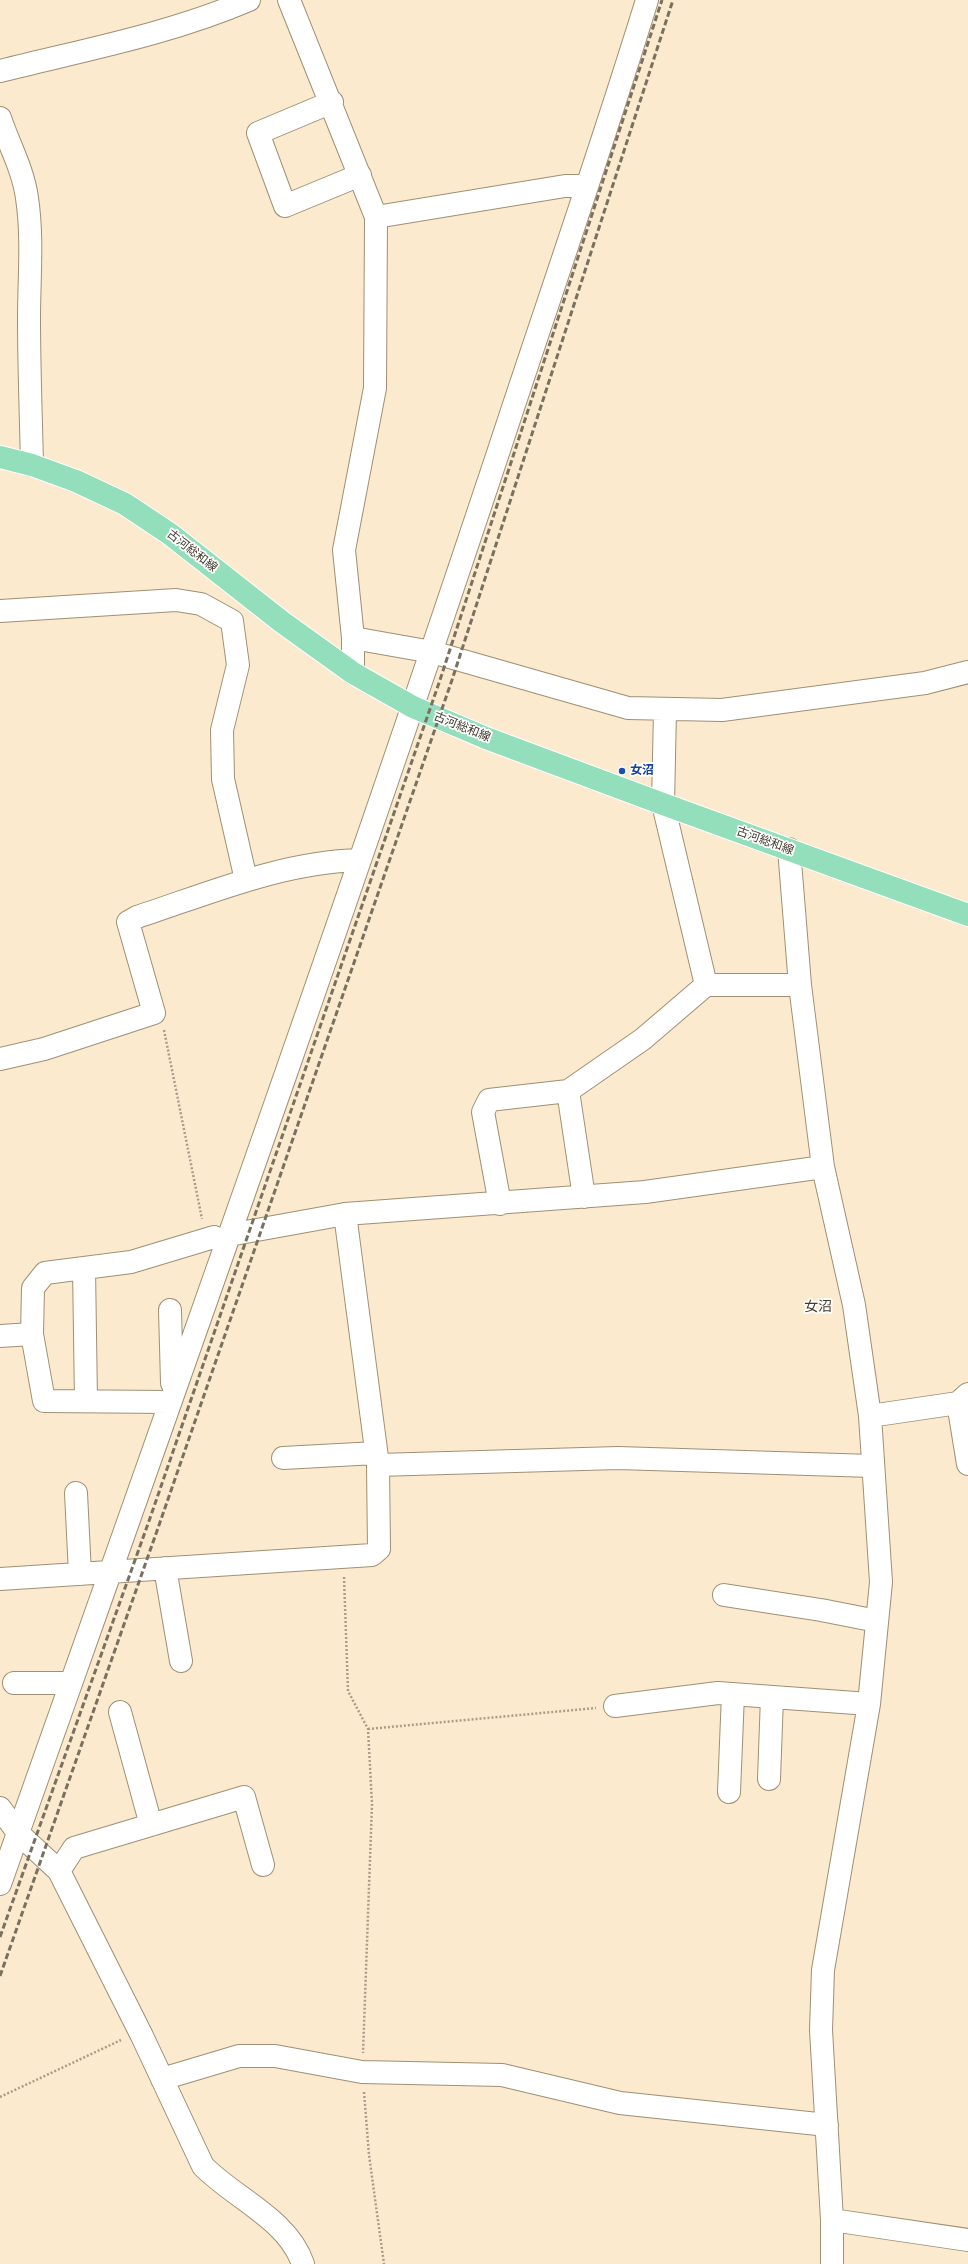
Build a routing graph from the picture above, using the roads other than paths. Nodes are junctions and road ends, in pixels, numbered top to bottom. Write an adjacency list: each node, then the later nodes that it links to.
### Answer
1 (249, 0): 4 (street)
2 (289, 0): 5 (street)
3 (647, 0): 8 (street)
4 (0, 71)
5 (332, 102): 7 (street); 7 (street)
6 (0, 118): 11 (street)
7 (360, 175): 9 (street)
8 (586, 186): 9 (street); 14 (street)
9 (376, 217): 13 (street)
10 (0, 457): 11 (main road, 古河総和線)
11 (32, 465): 15 (main road, 古河総和線)
12 (0, 611): 22 (street)
13 (352, 638): 14 (street); 15 (street)
14 (432, 652): 17 (street); 18 (street)
15 (353, 672): 17 (main road, 古河総和線)
16 (968, 672): 18 (street)
17 (413, 707): 19 (main road, 古河総和線); 21 (street)
18 (665, 710): 19 (street)
19 (663, 804): 20 (main road, 古河総和線); 24 (street)
20 (788, 849): 23 (main road, 古河総和線); 25 (street)
21 (360, 860): 22 (street); 32 (street)
22 (246, 880): 26 (street)
23 (968, 915)
24 (706, 985): 25 (street); 27 (street)
25 (800, 985): 28 (street)
26 (0, 1059)
27 (568, 1091): 29 (street); 30 (street)
28 (823, 1167): 29 (street); 40 (street)
29 (584, 1197): 30 (street)
30 (500, 1204): 31 (street)
31 (346, 1214): 32 (street); 42 (street)
32 (222, 1236): 33 (street); 37 (street)
33 (84, 1268): 35 (street); 39 (street)
34 (170, 1310): 37 (street)
35 (32, 1334): 36 (street); 39 (street)
36 (0, 1336)
37 (171, 1399): 39 (street); 47 (street)
38 (963, 1399): 40 (street); 43 (street)
39 (86, 1402)
40 (870, 1416): 44 (street)
41 (283, 1458): 42 (street)
42 (377, 1459): 44 (street); 46 (street)
43 (968, 1464)
44 (872, 1466): 51 (street)
45 (76, 1493): 48 (street)
46 (165, 1568): 47 (street); 52 (street)
47 (110, 1572): 48 (street); 53 (street)
48 (80, 1574): 49 (street)
49 (0, 1579)
50 (724, 1595): 51 (street)
51 (877, 1621): 57 (street)
52 (181, 1661)
53 (71, 1682): 54 (street); 64 (street)
54 (14, 1683)
55 (732, 1694): 56 (street); 58 (street); 61 (street)
56 (772, 1697): 57 (street); 60 (street)
57 (868, 1704): 69 (street)
58 (615, 1706)
59 (120, 1712): 63 (street)
60 (769, 1779)
61 (730, 1792)
62 (0, 1808): 64 (street)
63 (151, 1825): 65 (street); 66 (street)
64 (18, 1833): 66 (street); 67 (street)
65 (263, 1865)
66 (59, 1871): 68 (street)
67 (0, 1884)
68 (162, 2079): 69 (street); 72 (street)
69 (827, 2125): 70 (street)
70 (832, 2220): 71 (street); 73 (street)
71 (968, 2240)
72 (303, 2264)
73 (832, 2264)

